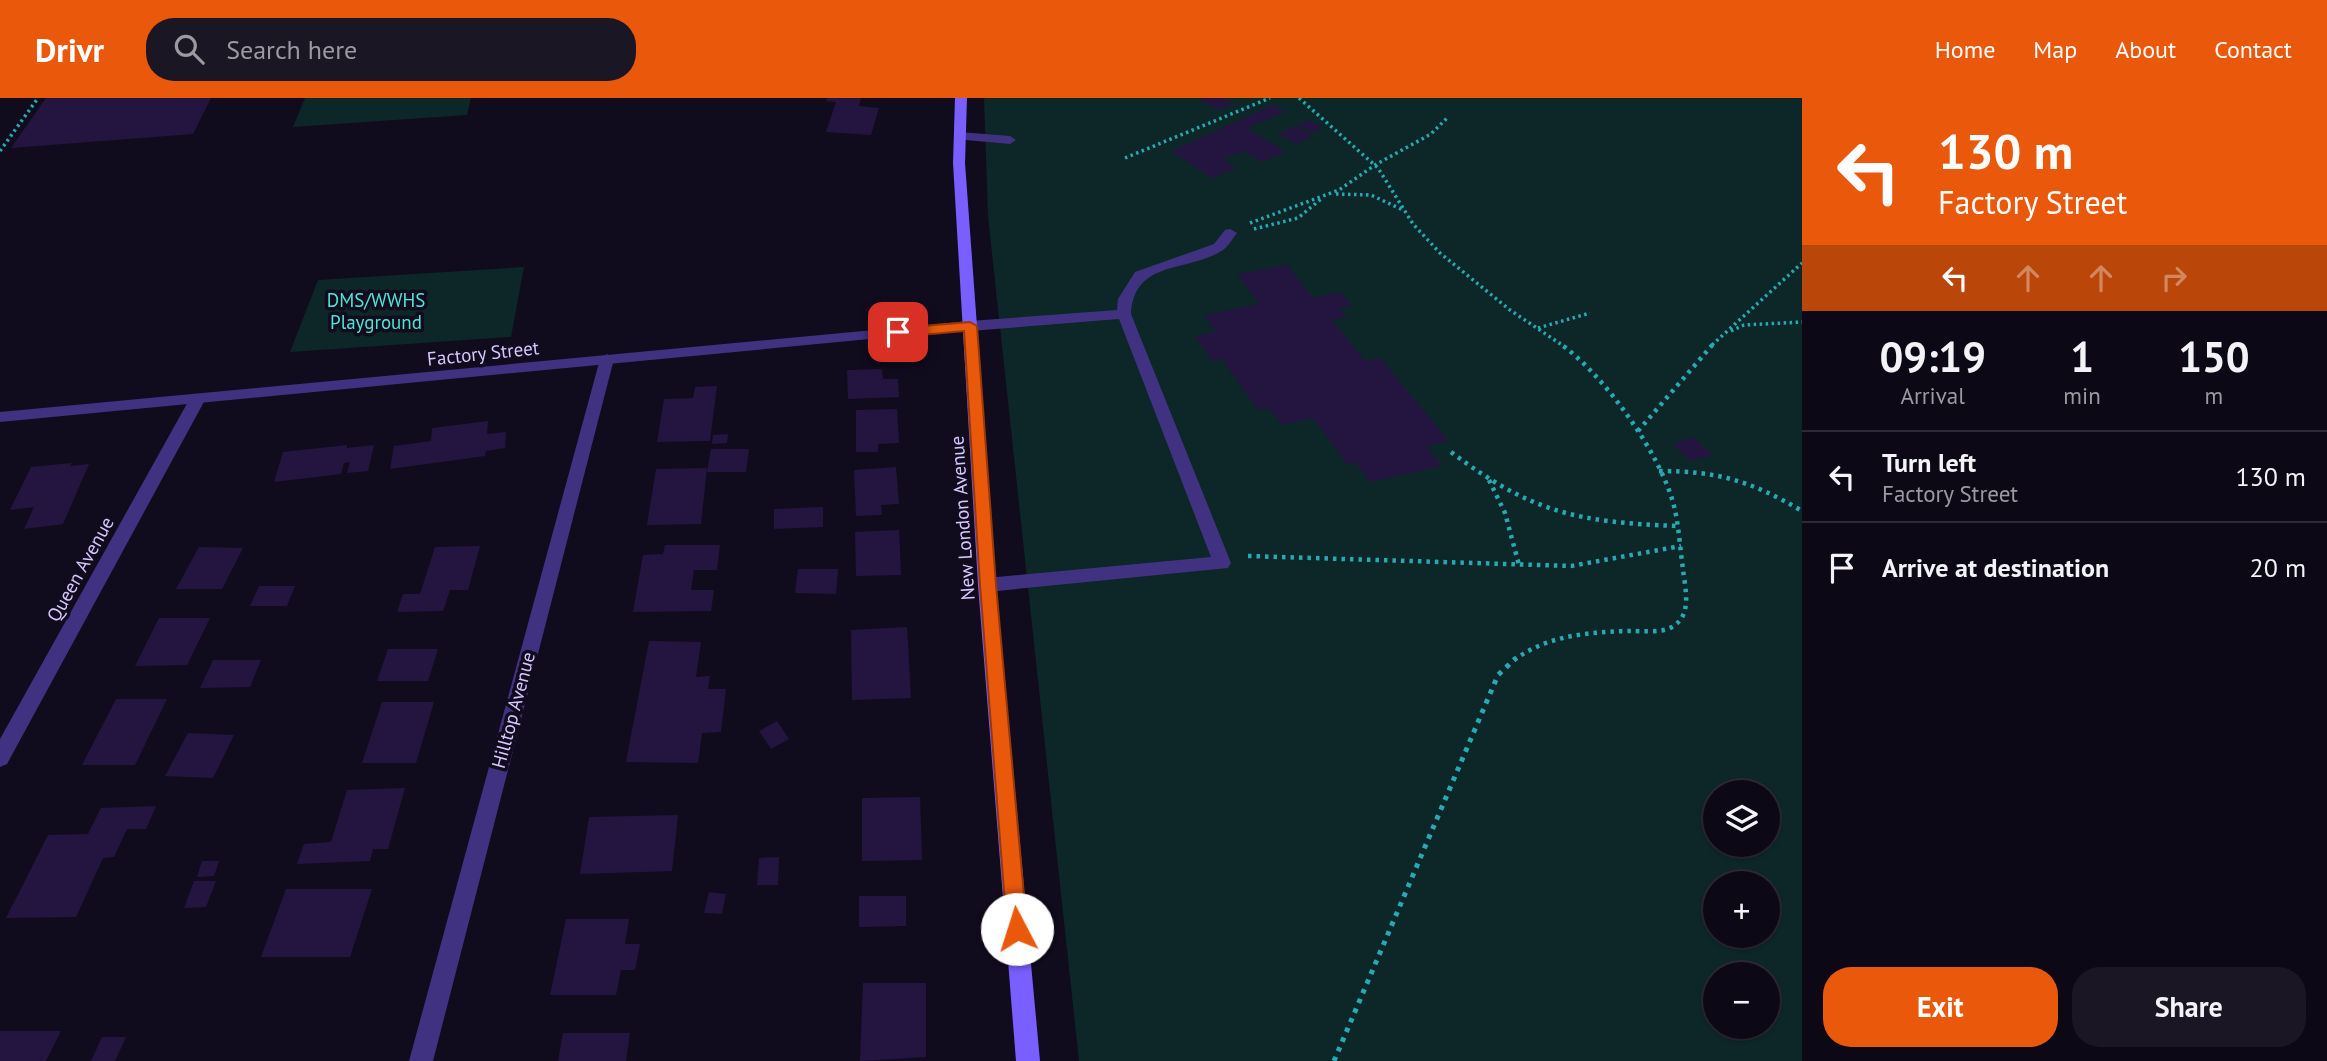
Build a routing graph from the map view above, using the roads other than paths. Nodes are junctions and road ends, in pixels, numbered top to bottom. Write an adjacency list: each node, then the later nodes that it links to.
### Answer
1 (961, 98): 2 (main road, New London Avenue)
2 (958, 135): 3 (street); 6 (main road, New London Avenue)
3 (1010, 140)
4 (1230, 233): 5 (street)
5 (1124, 314): 6 (street, Factory Street); 10 (street)
6 (970, 326): 7 (street, Factory Street); 10 (main road, New London Avenue)
7 (607, 359): 8 (street, Factory Street); 12 (street, Hilltop Avenue)
8 (197, 400): 9 (street, Factory Street); 11 (street, Queen Avenue)
9 (0, 417)
10 (988, 585): 13 (main road, New London Avenue)
11 (0, 758)
12 (421, 1061)
13 (1028, 1061)

